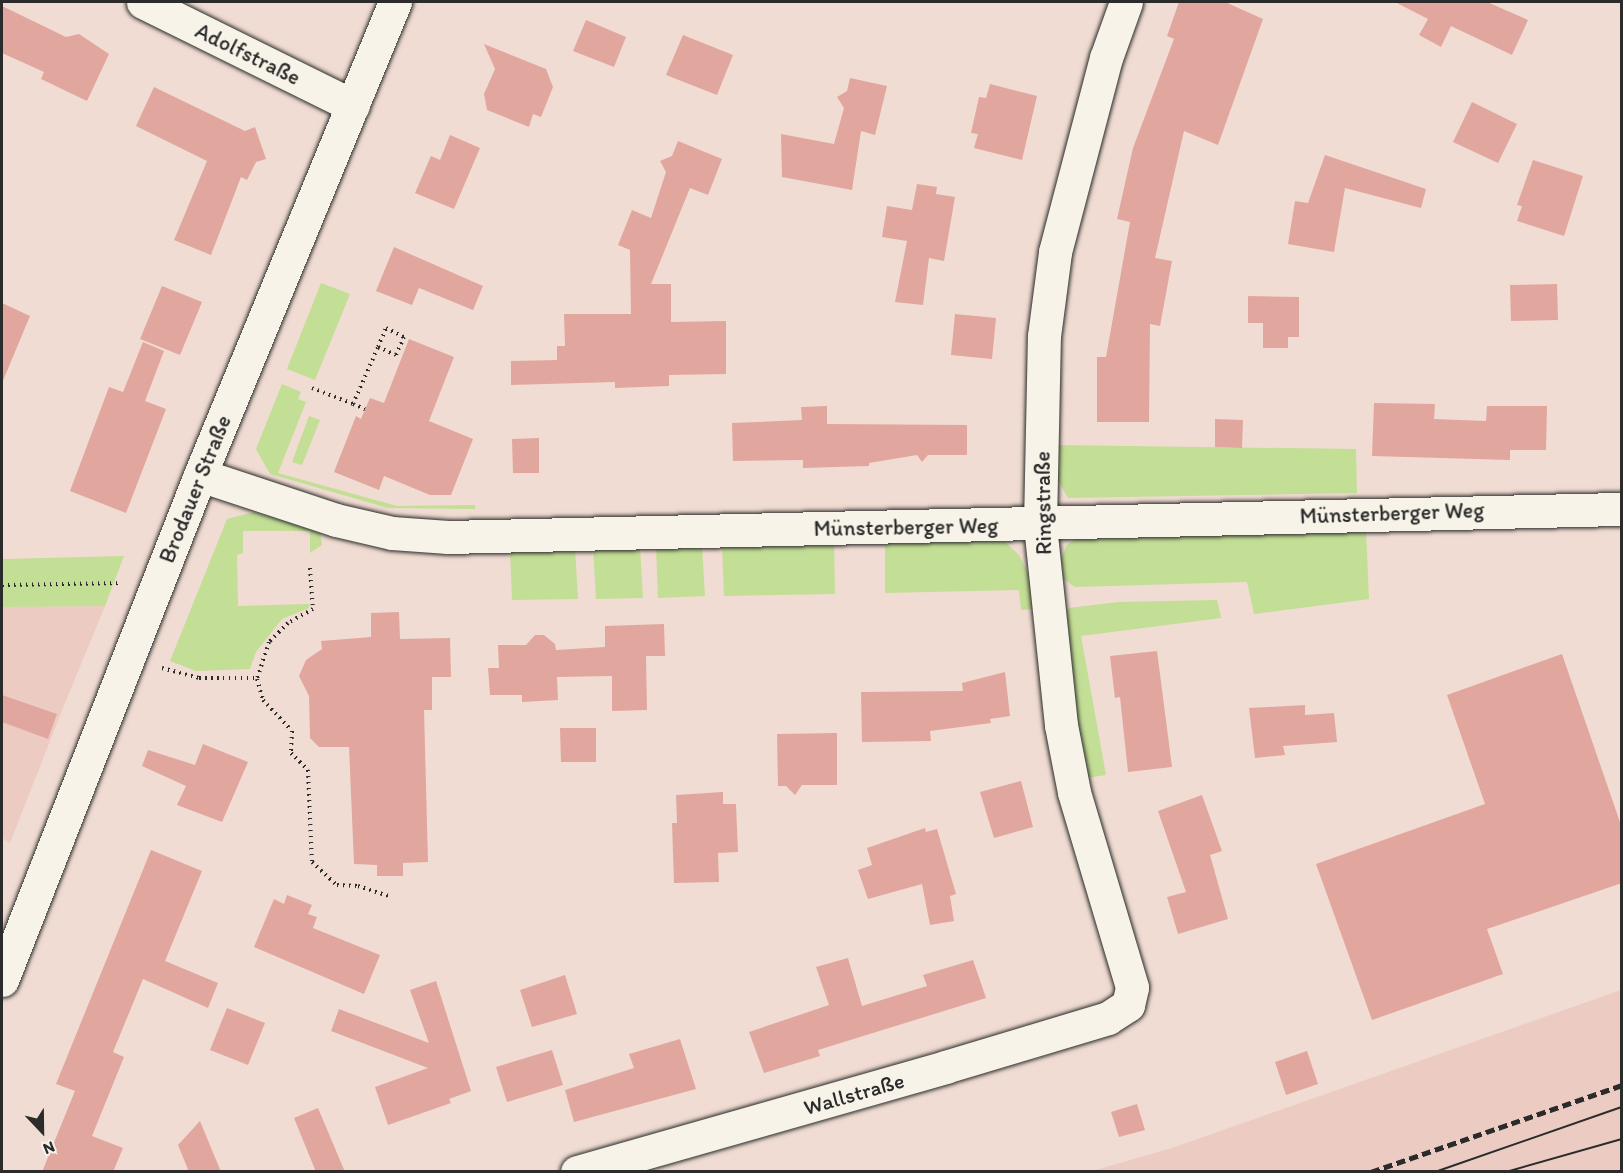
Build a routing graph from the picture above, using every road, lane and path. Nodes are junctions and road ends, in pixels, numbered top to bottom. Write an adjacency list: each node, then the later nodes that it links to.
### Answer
1 (143, 2): 4 (street, Adolfstraße)
2 (395, 2): 4 (street, Brodauer Straße)
3 (1126, 2): 11 (street, Ringstraße)
4 (353, 106): 9 (street, Brodauer Straße)
5 (378, 347): 5 (path); 7 (path)
6 (312, 388): 7 (path)
7 (353, 405): 8 (path)
8 (365, 409)
9 (200, 475): 11 (street, Münsterberger Weg); 18 (street, Brodauer Straße)
10 (1622, 509): 11 (street, Münsterberger Weg)
11 (1040, 524): 19 (street, Ringstraße)
12 (310, 568): 16 (path)
13 (123, 583): 14 (path)
14 (2, 585)
15 (162, 668): 16 (path)
16 (257, 678): 17 (path)
17 (391, 897)
18 (2, 980)
19 (1128, 1005): 20 (street, Wallstraße)
20 (577, 1172)

